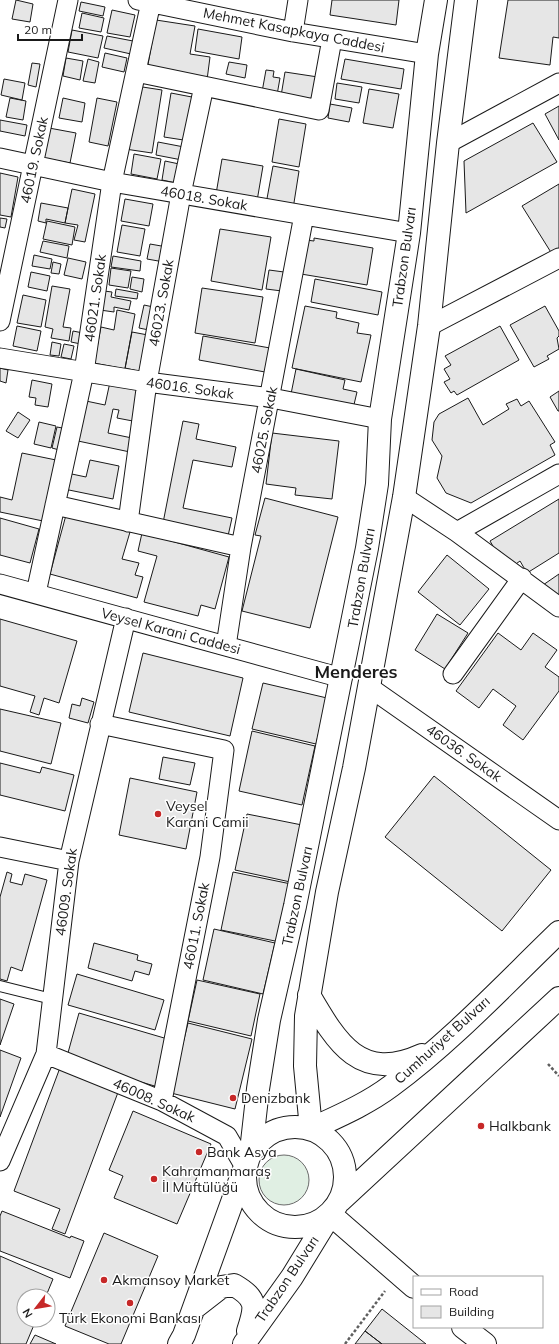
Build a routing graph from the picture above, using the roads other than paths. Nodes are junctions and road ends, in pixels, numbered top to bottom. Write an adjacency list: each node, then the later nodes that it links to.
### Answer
1 (68, 0): 14 (street, 46019. Sokak)
2 (298, 0): 6 (street)
3 (436, 0): 8 (main road, Trabzon Bulvarı)
4 (466, 0): 12 (main road, Trabzon Bulvarı)
5 (144, 1): 6 (street, Mehmet Kasapkaya Caddesi); 9 (street, 46021. Sokak)
6 (293, 32): 7 (street, Mehmet Kasapkaya Caddesi)
7 (332, 39): 8 (street, Mehmet Kasapkaya Caddesi); 11 (street)
8 (427, 54): 18 (main road, Trabzon Bulvarı)
9 (136, 72): 11 (street); 15 (street, 46021. Sokak)
10 (559, 83): 12 (street)
11 (204, 86): 16 (street, 46023. Sokak)
12 (448, 143): 21 (main road, Trabzon Bulvarı)
13 (0, 158): 14 (street, 46018. Sokak)
14 (33, 165): 15 (street, 46018. Sokak); 20 (street, 46019. Sokak)
15 (112, 182): 16 (street, 46018. Sokak); 23 (street, 46021. Sokak)
16 (181, 194): 17 (street, 46018. Sokak); 24 (street, 46023. Sokak)
17 (304, 215): 18 (street, 46018. Sokak); 25 (street, 46025. Sokak)
18 (409, 233): 26 (main road, Trabzon Bulvarı)
19 (559, 258): 21 (street)
20 (0, 321)
21 (429, 326): 28 (main road, Trabzon Bulvarı)
22 (0, 358): 23 (street, 46016. Sokak)
23 (84, 372): 24 (street, 46016. Sokak); 29 (street, 46021. Sokak)
24 (147, 382): 25 (street, 46016. Sokak); 30 (street, 46023. Sokak)
25 (271, 398): 26 (street, 46016. Sokak); 32 (street, 46025. Sokak)
26 (380, 419): 40 (main road, Trabzon Bulvarı)
27 (559, 474): 31 (street)
28 (404, 497): 31 (street); 41 (main road, Trabzon Bulvarı)
29 (55, 505): 30 (street); 35 (street, 46021. Sokak)
30 (128, 522): 32 (street)
31 (457, 532): 33 (street)
32 (241, 547): 38 (street, 46025. Sokak)
33 (522, 578): 36 (street); 39 (street)
34 (0, 584): 35 (street, Veysel Karani Caddesi)
35 (36, 593): 37 (street, Veysel Karani Caddesi)
36 (559, 607)
37 (126, 618): 38 (street, Veysel Karani Caddesi); 42 (street, 46009. Sokak)
38 (226, 646): 40 (street, Veysel Karani Caddesi)
39 (453, 674)
40 (342, 678): 55 (main road, Trabzon Bulvarı)
41 (369, 687): 43 (street, 46036. Sokak); 48 (main road, Trabzon Bulvarı)
42 (100, 724): 45 (street, 46009. Sokak); 53 (street, 46011. Sokak)
43 (559, 820)
44 (0, 847): 45 (street)
45 (69, 861): 50 (street, 46009. Sokak)
46 (559, 932): 51 (main road, Cumhuriyet Bulvarı)
47 (0, 986): 50 (lane)
48 (309, 995): 51 (main road); 54 (main road, Trabzon Bulvarı)
49 (559, 998): 57 (main road)
50 (52, 999): 52 (street, 46009. Sokak)
51 (437, 1048): 54 (main road, Cumhuriyet Bulvarı)
52 (46, 1054): 53 (street, 46008. Sokak); 56 (street, 46009. Sokak)
53 (162, 1101): 55 (street, 46008. Sokak)
54 (311, 1129): 55 (main road); 57 (main road)
55 (248, 1159): 57 (main road); 59 (main road, Trabzon Bulvarı)
56 (0, 1161)
57 (335, 1207): 58 (main road); 62 (main road, Trabzon Bulvarı)
58 (413, 1286)
59 (194, 1308): 61 (main road, Trabzon Bulvarı); 62 (main road, Trabzon Bulvarı)
60 (465, 1328): 63 (main road)
61 (179, 1344)
62 (244, 1344)
63 (484, 1344)

